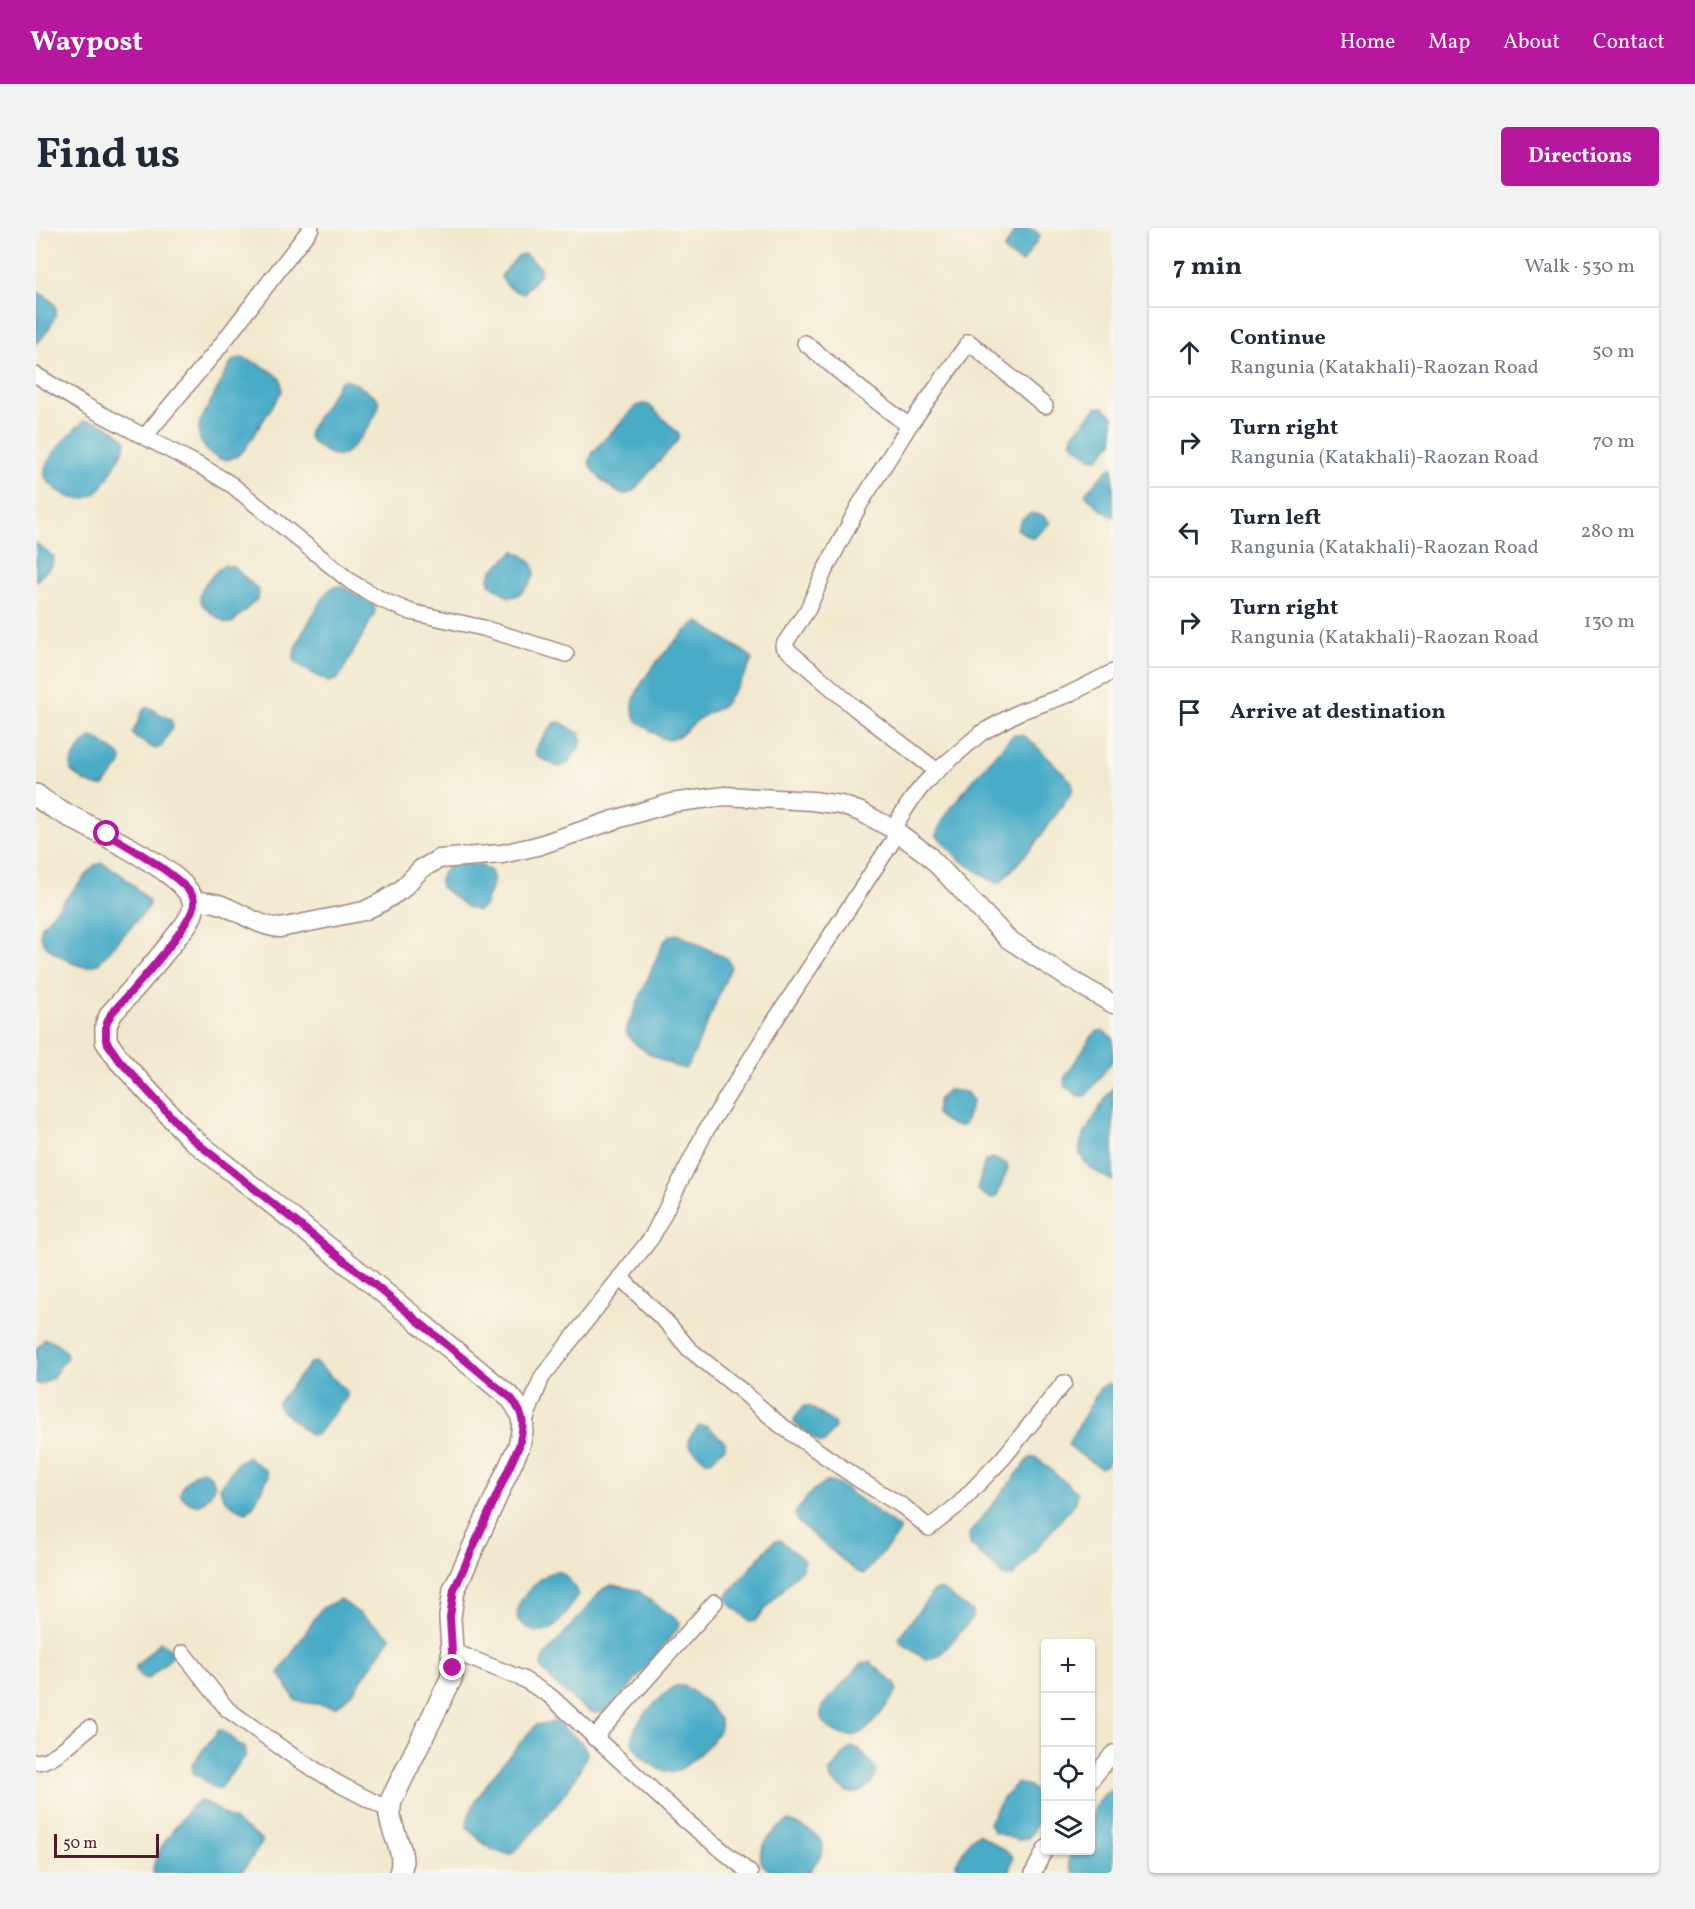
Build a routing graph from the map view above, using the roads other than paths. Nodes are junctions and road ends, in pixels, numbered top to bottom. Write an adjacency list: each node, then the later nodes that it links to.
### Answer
1 (312, 228): 6 (street)
2 (805, 343): 5 (street)
3 (36, 375): 6 (street)
4 (1045, 406): 5 (street)
5 (909, 426): 9 (street)
6 (145, 436): 7 (street)
7 (566, 654)
8 (1113, 672): 9 (street)
9 (937, 771): 11 (street)
10 (36, 795): 12 (main road)
11 (896, 831): 12 (street); 13 (street); 14 (street)
12 (194, 901): 16 (main road)
13 (1113, 1004)
14 (620, 1277): 15 (street); 16 (street)
15 (1064, 1383)
16 (524, 1423): 18 (main road)
17 (715, 1602): 21 (street)
18 (452, 1651): 21 (street); 25 (main road)
19 (183, 1653): 25 (street)
20 (89, 1728): 23 (street)
21 (594, 1738): 28 (street)
22 (1113, 1753): 24 (street)
23 (36, 1762)
24 (1095, 1776)
25 (388, 1810): 27 (main road)
26 (1042, 1855): 29 (street)
27 (400, 1873)
28 (750, 1873)
29 (1033, 1873)

